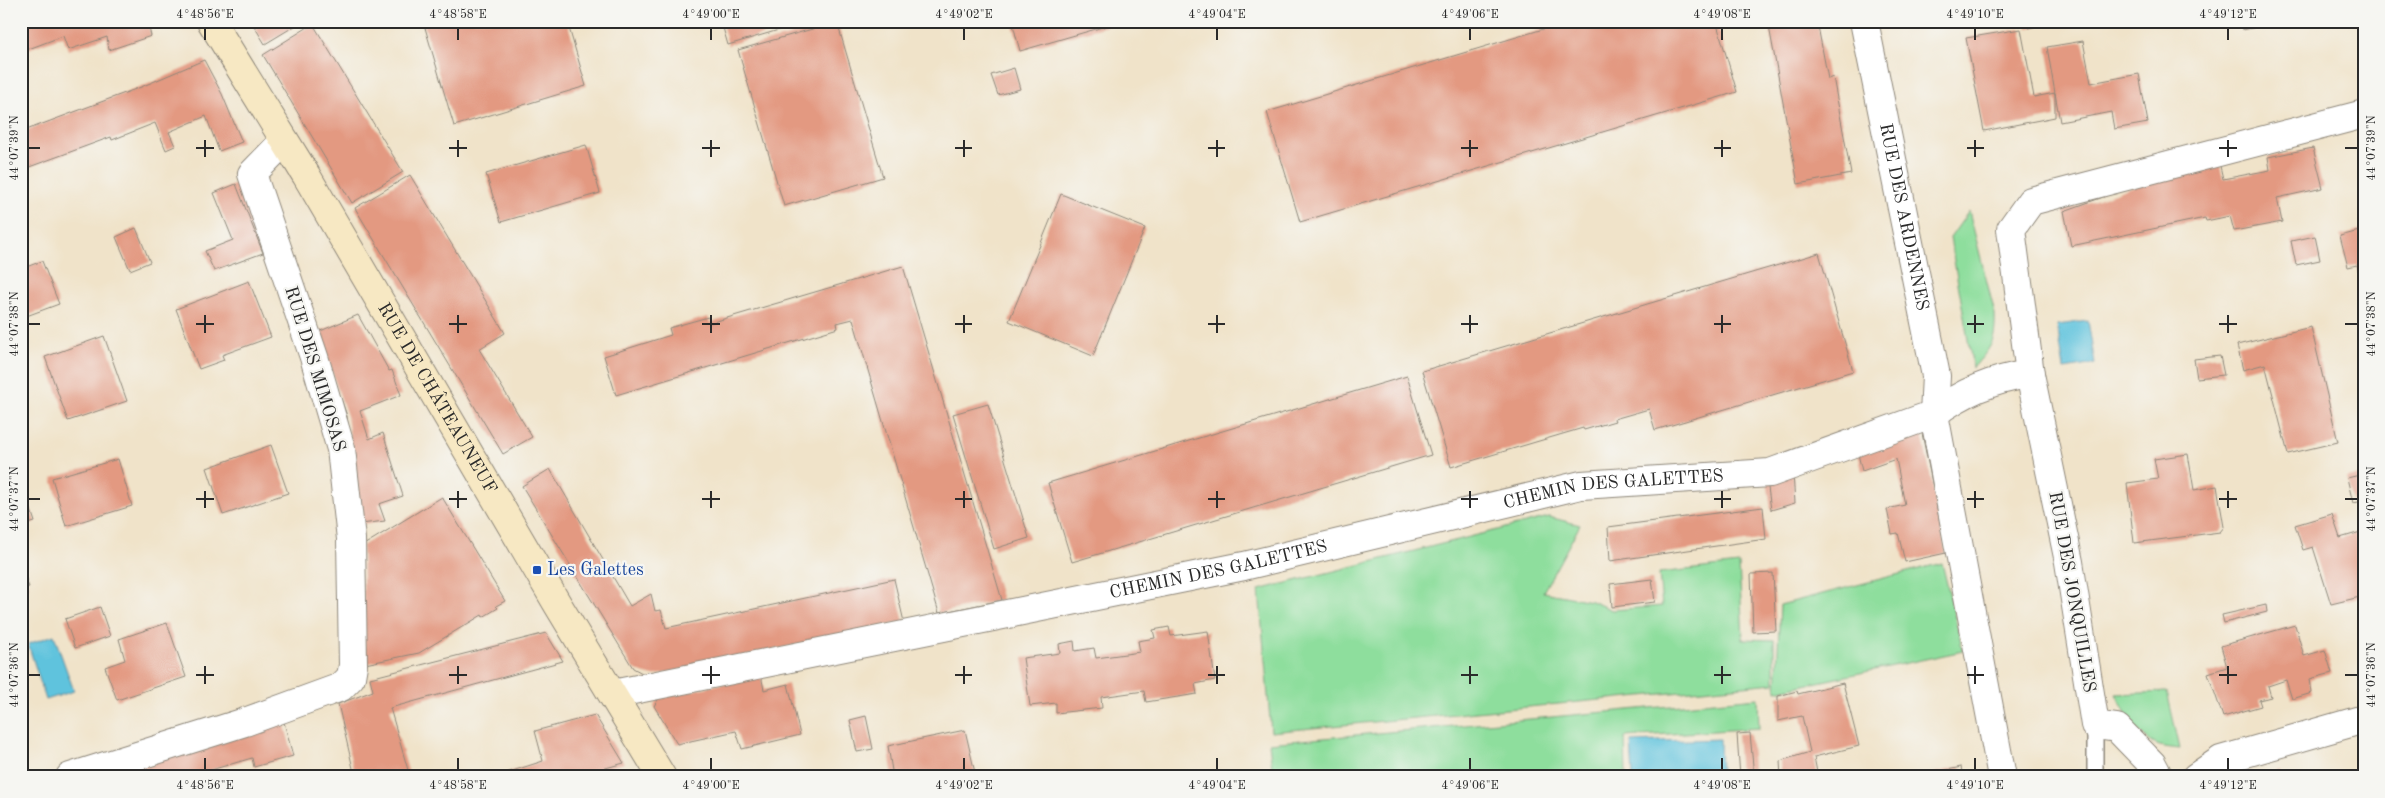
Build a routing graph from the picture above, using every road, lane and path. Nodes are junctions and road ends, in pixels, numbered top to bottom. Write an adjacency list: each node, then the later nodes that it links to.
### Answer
1 (211, 21): 4 (main road, RUE DE CHÂTEAUNEUF)
2 (1864, 21): 6 (street, RUE DES ARDENNES)
3 (2364, 114): 5 (street)
4 (284, 141): 7 (main road, RUE DE CHÂTEAUNEUF); 10 (street, RUE DES MIMOSAS)
5 (2030, 374): 6 (street, CHEMIN DES GALETTES); 9 (street, RUE DES JONQUILLES)
6 (1934, 414): 7 (street, CHEMIN DES GALETTES); 12 (street, RUE DES ARDENNES)
7 (613, 694): 11 (main road, RUE DE CHÂTEAUNEUF)
8 (2364, 719): 15 (street)
9 (2095, 725): 13 (lane); 14 (street)
10 (70, 777)
11 (662, 777)
12 (2002, 777)
13 (2096, 777)
14 (2159, 777)
15 (2196, 777)

